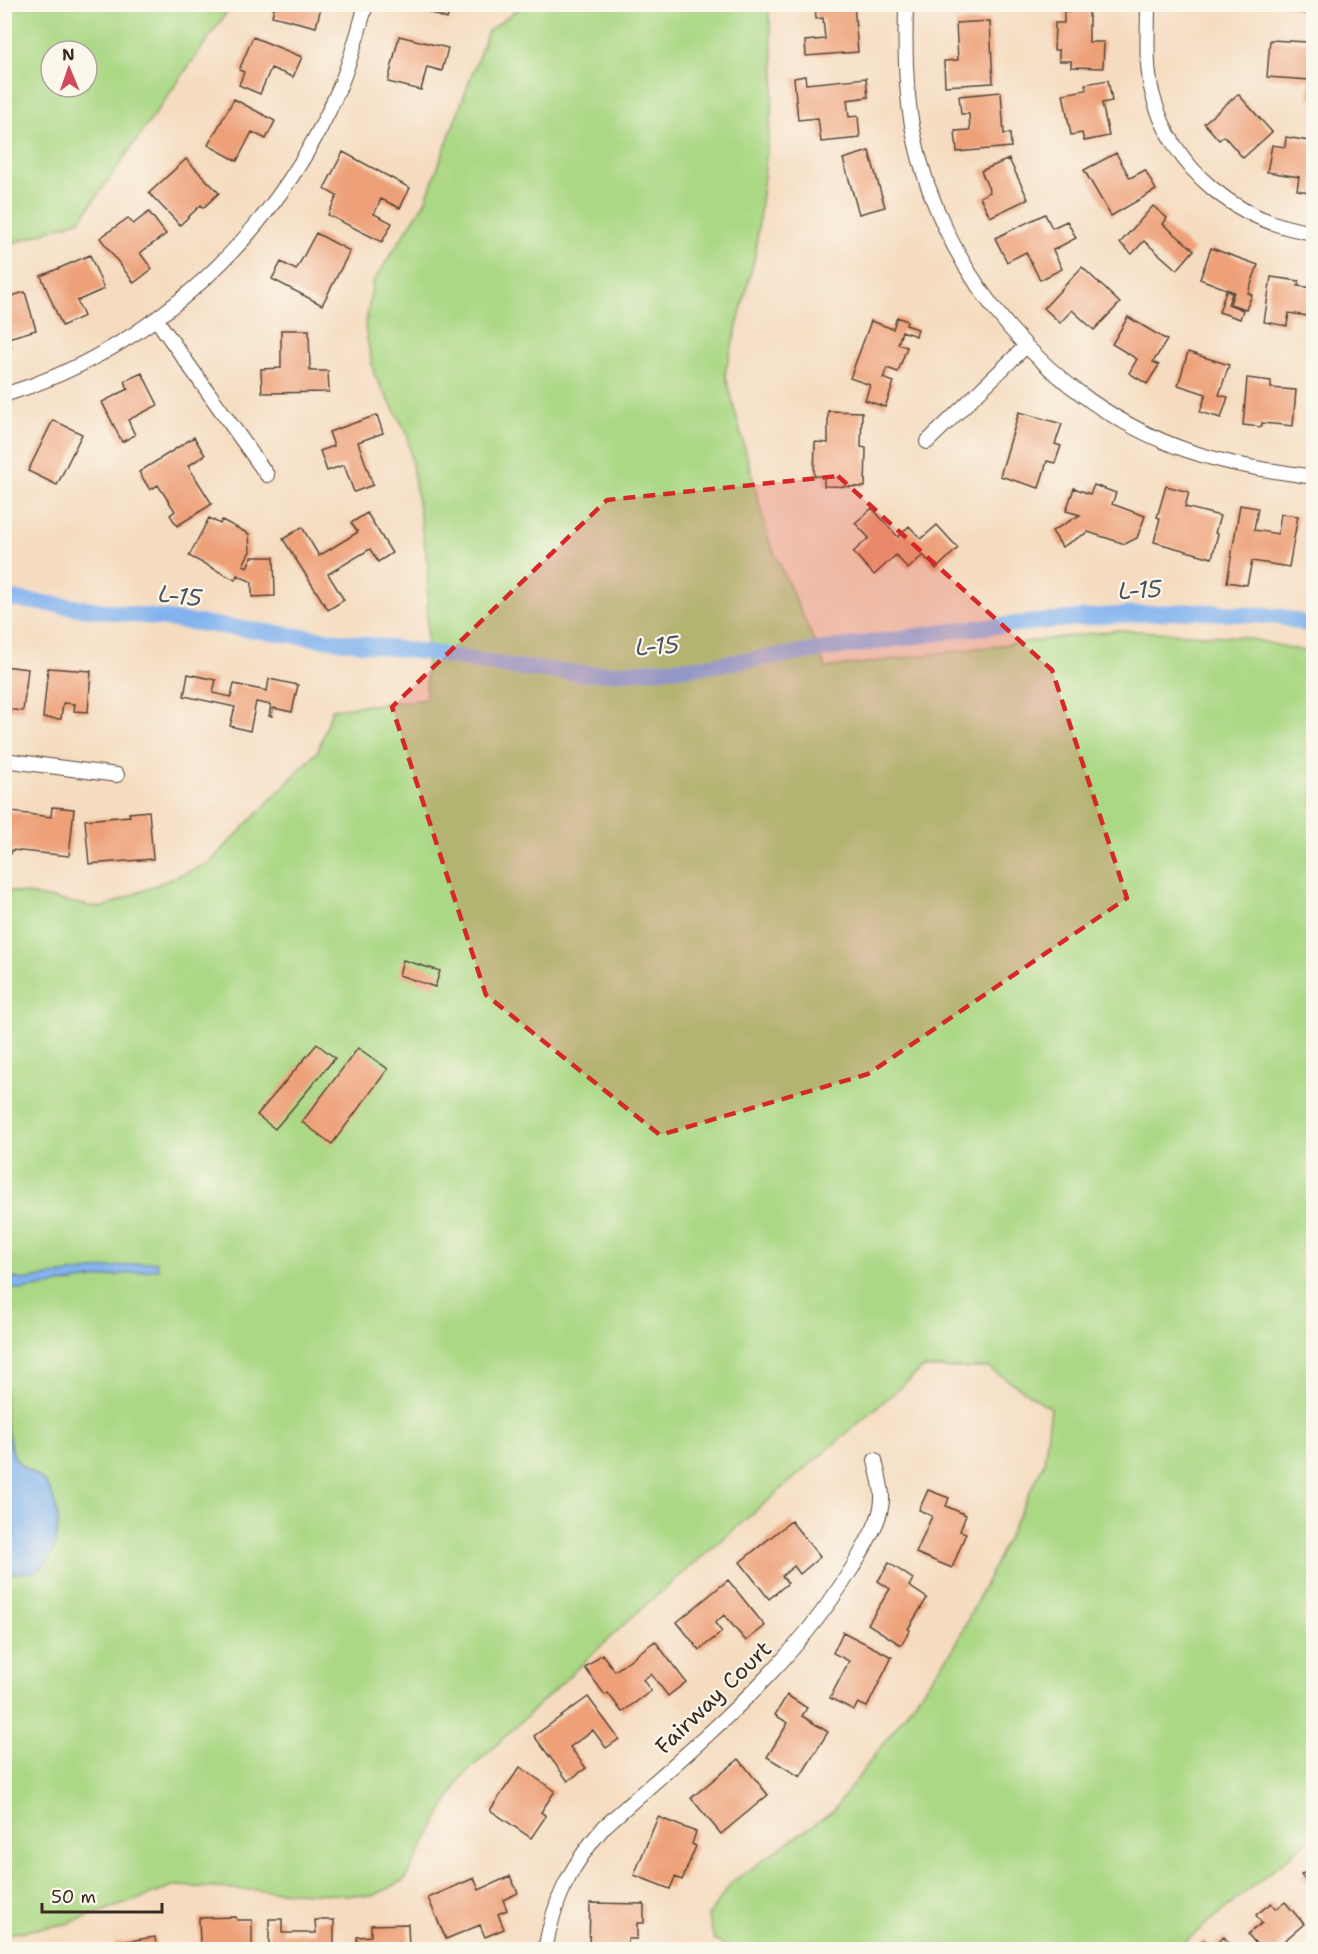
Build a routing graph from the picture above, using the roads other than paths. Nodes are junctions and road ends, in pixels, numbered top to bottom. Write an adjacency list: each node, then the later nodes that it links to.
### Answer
1 (366, 4): 7 (street)
2 (906, 4): 8 (street)
3 (1148, 4): 6 (street)
4 (1286, 4): 5 (street)
5 (1314, 8)
6 (1314, 233)
7 (156, 319): 9 (street); 11 (street)
8 (1026, 346): 10 (street); 12 (street)
9 (4, 395)
10 (927, 442)
11 (267, 475)
12 (1314, 477)
13 (4, 760): 14 (street)
14 (117, 775)
15 (875, 1460): 16 (street, Fairway Court)
16 (545, 1950)

